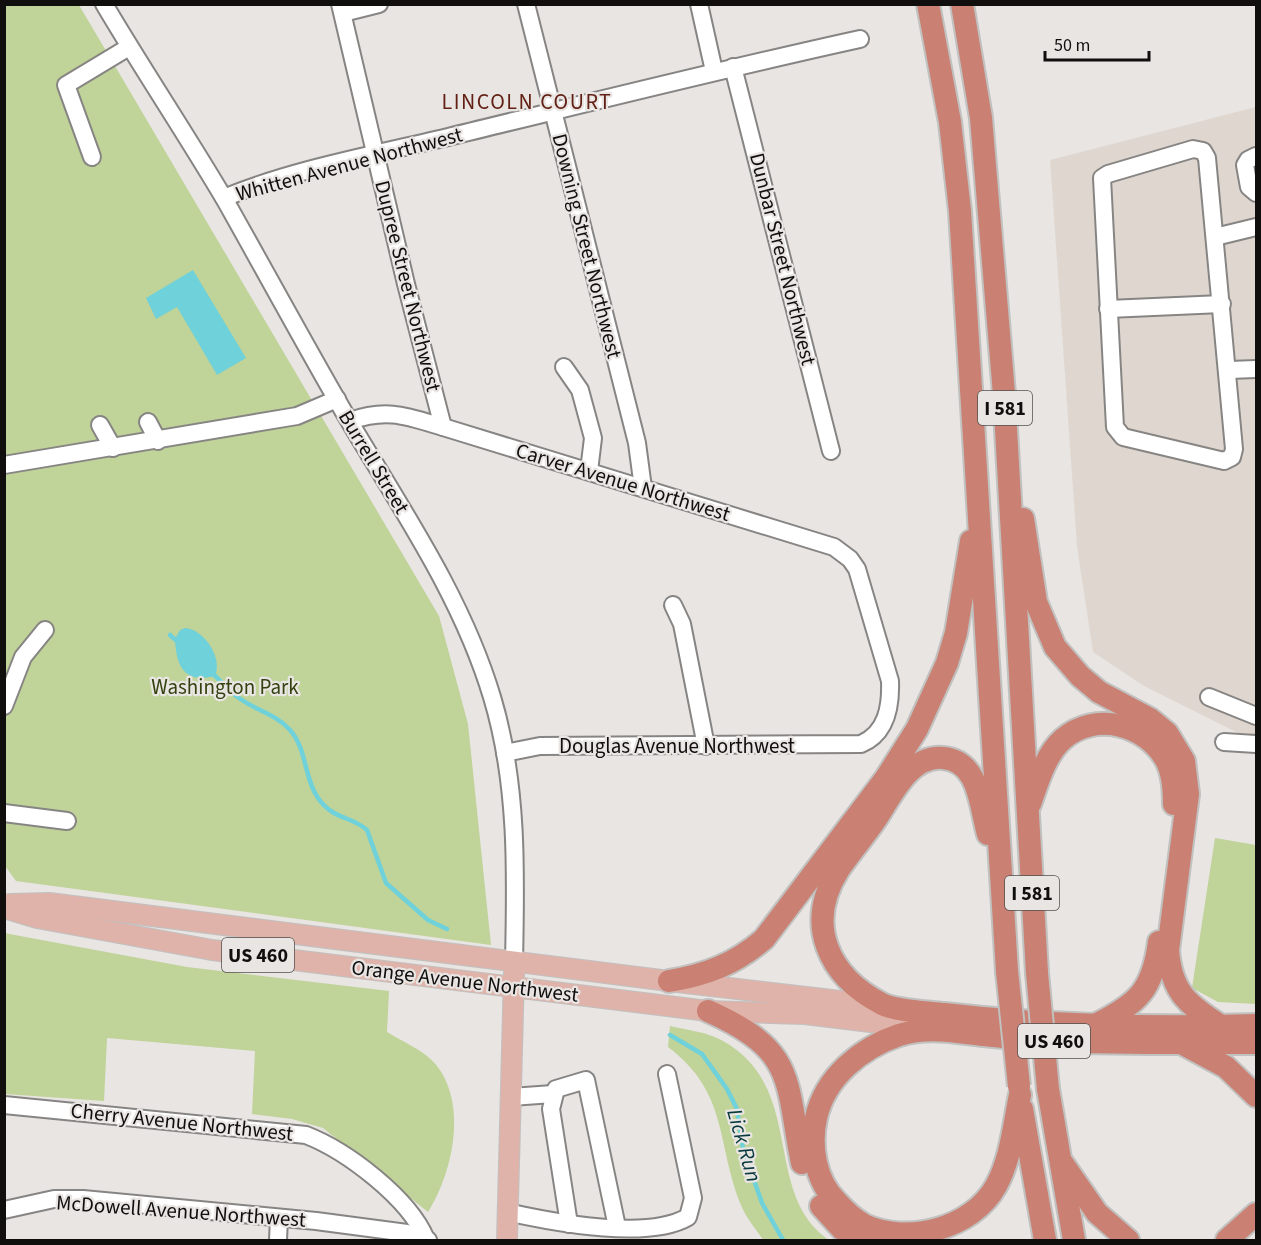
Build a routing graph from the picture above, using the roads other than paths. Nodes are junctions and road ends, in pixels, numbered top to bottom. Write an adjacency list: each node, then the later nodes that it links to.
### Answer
1 (104, 4): 9 (street, Burrell Street)
2 (379, 4): 7 (street)
3 (526, 4): 12 (street, Downing Street Northwest)
4 (699, 4): 11 (street)
5 (928, 4): 37 (highway, I 581)
6 (963, 4): 30 (highway, I 581)
7 (341, 9): 13 (street, Dupree Street Northwest)
8 (860, 39): 10 (street, Whitten Avenue Northwest)
9 (129, 47): 15 (street); 17 (street, Burrell Street)
10 (734, 66): 11 (street, Whitten Avenue Northwest); 33 (street, Dunbar Street Northwest)
11 (714, 71): 12 (street, Whitten Avenue Northwest)
12 (553, 111): 13 (street, Whitten Avenue Northwest); 36 (street, Downing Street Northwest)
13 (376, 155): 17 (street, Whitten Avenue Northwest); 29 (street, Dupree Street Northwest)
14 (1257, 156): 16 (street)
15 (92, 157)
16 (1257, 193)
17 (224, 198): 25 (street, Burrell Street)
18 (1257, 227): 19 (street)
19 (1215, 237): 20 (street); 21 (street)
20 (1222, 304): 21 (street); 24 (street)
21 (1108, 309): 24 (street)
22 (564, 367): 35 (street)
23 (1257, 369): 24 (street)
24 (1229, 370)
25 (337, 399): 26 (street, Burrell Street); 31 (street)
26 (350, 421): 29 (street, Carver Avenue Northwest); 47 (street, Burrell Street)
27 (148, 422): 31 (street)
28 (100, 425): 32 (street)
29 (443, 427): 35 (street, Carver Avenue Northwest)
30 (1006, 428): 49 (highway, I 581); 60 (highway)
31 (158, 441): 32 (street)
32 (113, 448): 34 (street)
33 (831, 451)
34 (4, 465)
35 (589, 471): 36 (street, Carver Avenue Northwest)
36 (643, 488): 45 (street, Carver Avenue Northwest)
37 (978, 501): 51 (highway, I 581); 54 (highway)
38 (673, 606): 46 (street)
39 (45, 630): 41 (street)
40 (1209, 697): 42 (street)
41 (4, 706)
42 (1257, 716)
43 (1224, 742): 44 (street)
44 (1257, 744)
45 (850, 745): 46 (street, Douglas Avenue Northwest)
46 (706, 746): 47 (street, Douglas Avenue Northwest)
47 (506, 753): 53 (street, Burrell Street)
48 (4, 813): 50 (street)
49 (1026, 814): 58 (highway); 70 (highway, I 581, bridge)
50 (67, 820)
51 (1000, 858): 56 (highway); 65 (highway, I 581, bridge)
52 (4, 906): 53 (main road, Orange Avenue Northwest / US 460); 55 (main road, Orange Avenue Northwest / US 460)
53 (514, 962): 54 (main road, Orange Avenue Northwest / US 460); 55 (main road)
54 (669, 981): 56 (main road, Orange Avenue Northwest / US 460)
55 (514, 987): 57 (main road, Orange Avenue Northwest / US 460); 68 (main road)
56 (884, 1006): 58 (highway, US 460)
57 (708, 1011): 61 (main road, Orange Avenue Northwest / US 460); 80 (highway)
58 (1094, 1025): 60 (highway, US 460)
59 (1257, 1025): 60 (highway, US 460)
60 (1221, 1026)
61 (929, 1029): 62 (highway, US 460); 65 (highway)
62 (1180, 1043): 63 (highway, US 460); 67 (highway)
63 (1257, 1043)
64 (668, 1074): 76 (street)
65 (1020, 1090): 81 (highway, I 581)
66 (553, 1094): 68 (street); 75 (street); 76 (street)
67 (1257, 1096)
68 (511, 1097): 72 (main road)
69 (4, 1105): 78 (street, Cherry Avenue Northwest)
70 (1059, 1157): 82 (highway, I 581); 83 (highway)
71 (4, 1210): 74 (street, McDowell Avenue Northwest)
72 (507, 1212): 75 (street); 79 (main road)
73 (1257, 1214): 84 (highway)
74 (279, 1218): 77 (street); 78 (street, McDowell Avenue Northwest)
75 (569, 1224): 76 (street)
76 (617, 1227)
77 (278, 1240)
78 (427, 1240)
79 (507, 1240)
80 (861, 1240)
81 (1045, 1240)
82 (1074, 1240)
83 (1128, 1240)
84 (1227, 1240)

